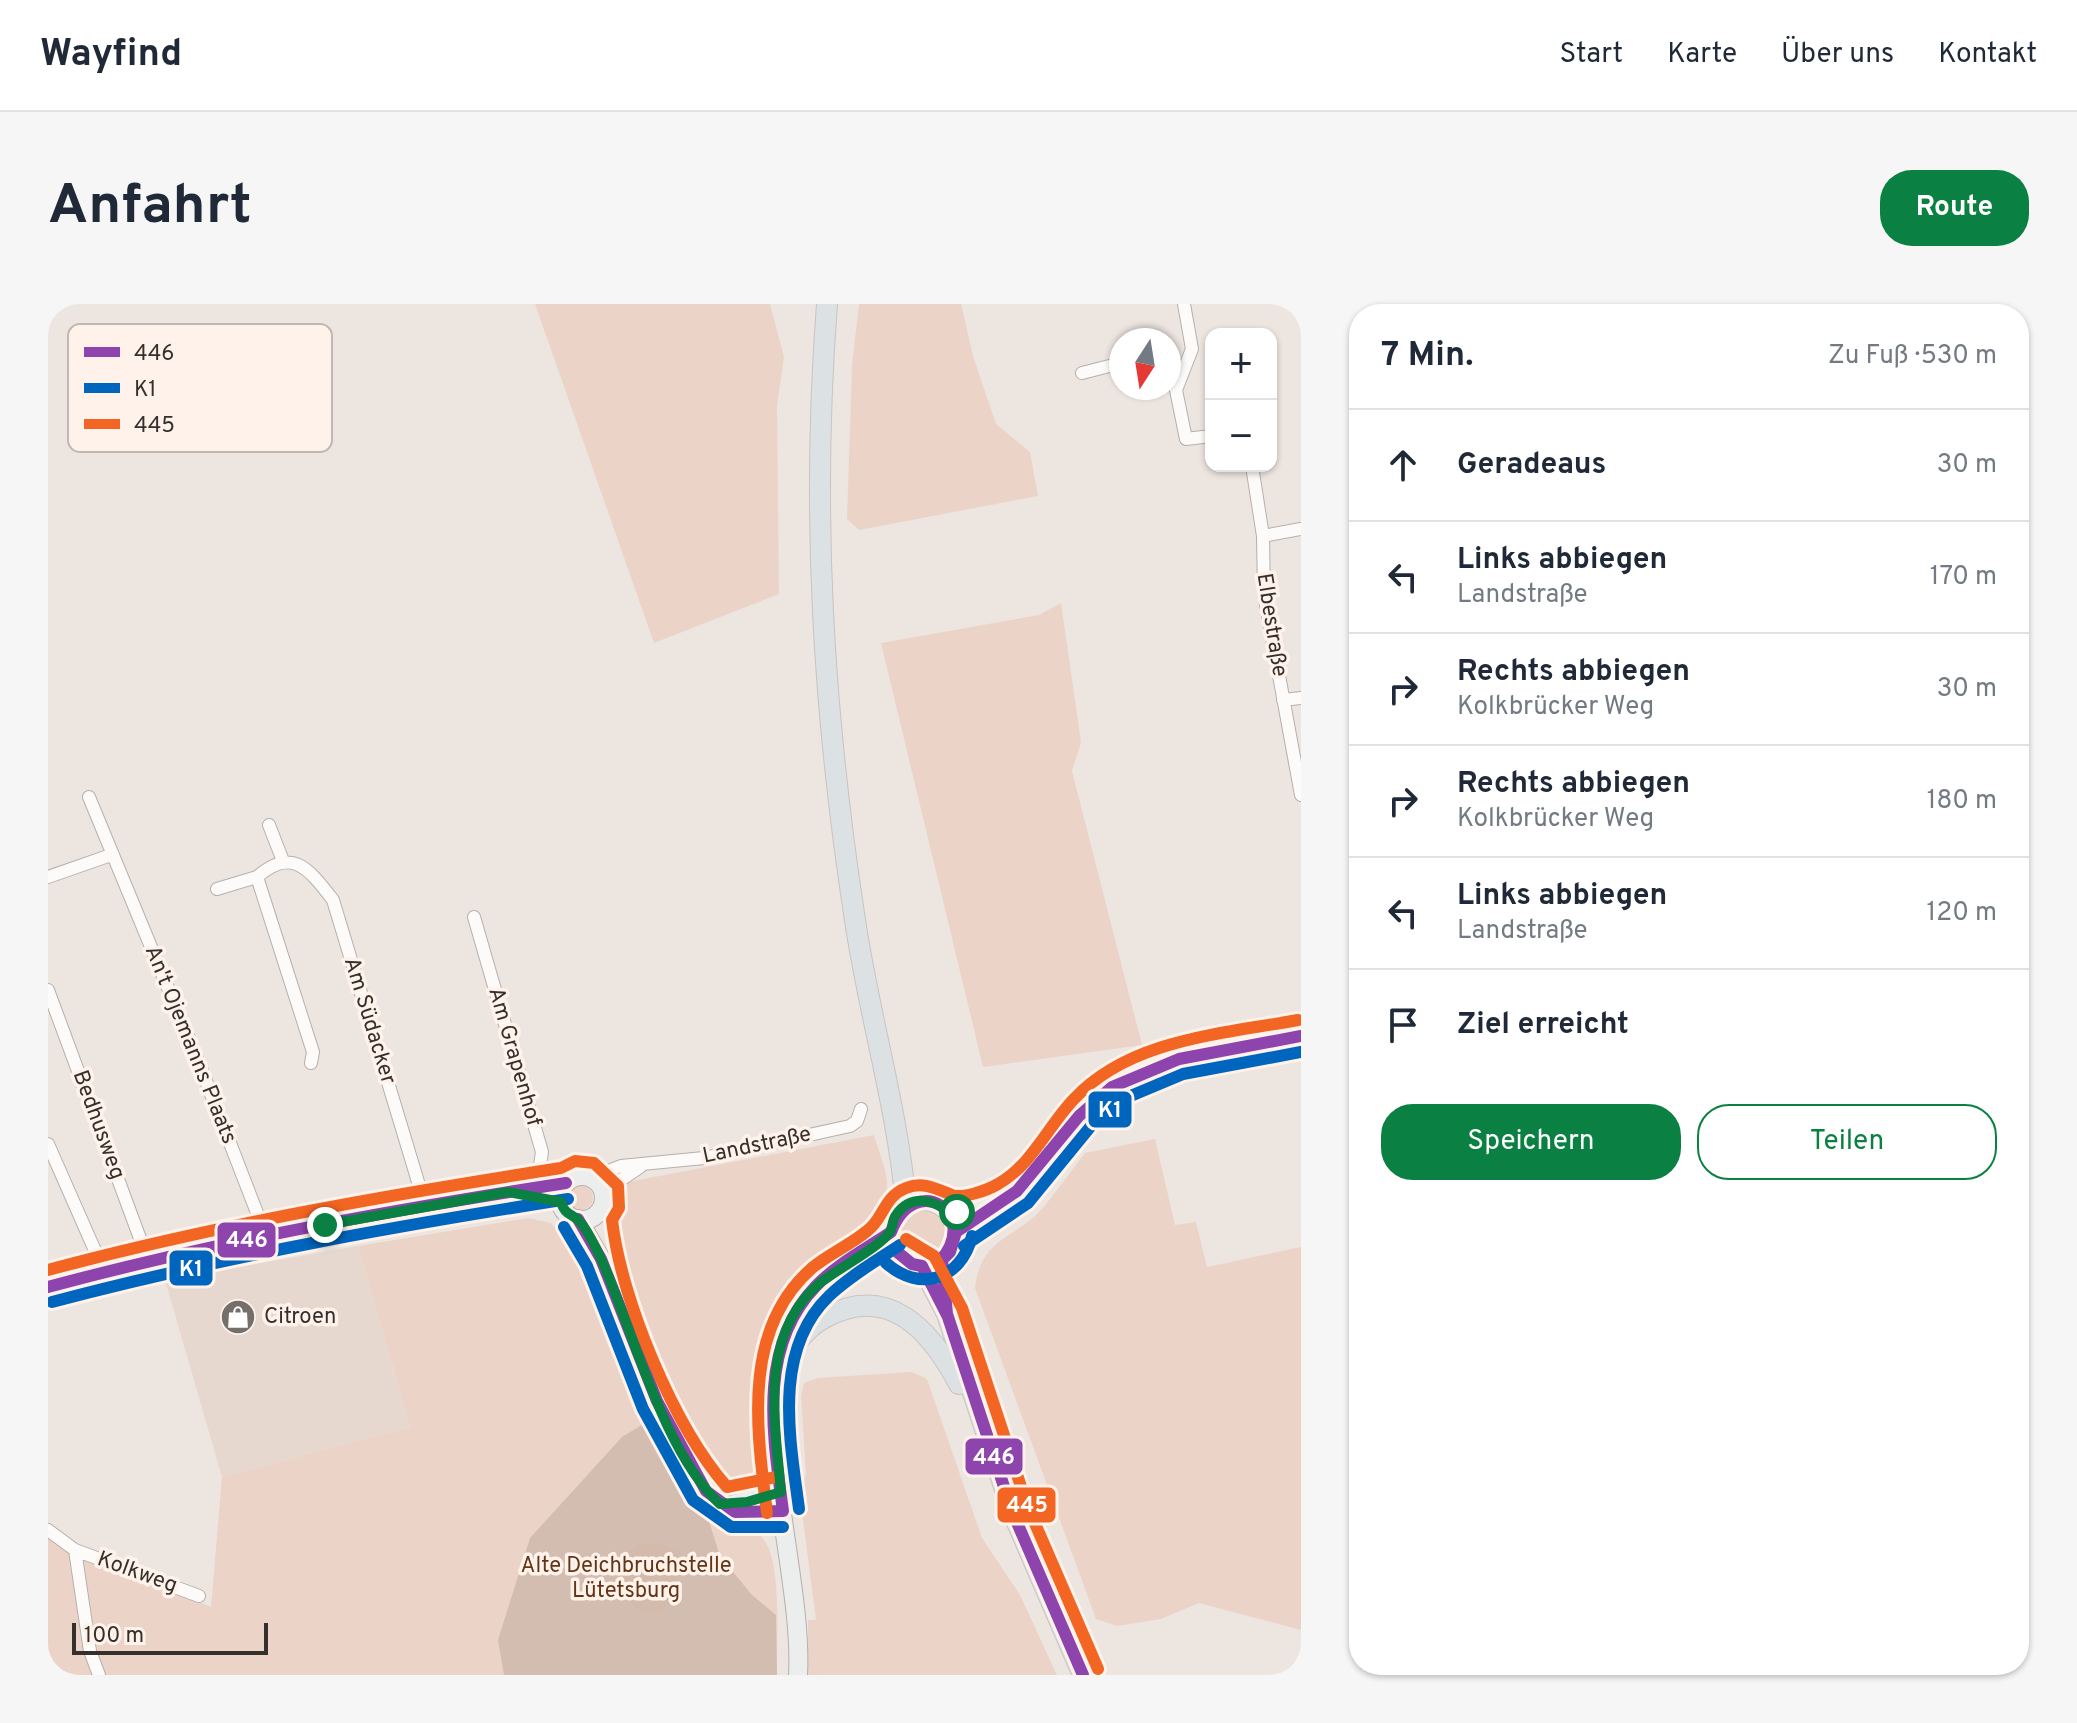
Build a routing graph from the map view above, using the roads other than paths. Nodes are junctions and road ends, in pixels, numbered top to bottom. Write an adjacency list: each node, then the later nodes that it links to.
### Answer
1 (827, 304): 32 (main road)
2 (1184, 304): 4 (street)
3 (1109, 366): 5 (street)
4 (1182, 371): 6 (street)
5 (1082, 373)
6 (1205, 437)
7 (1253, 472): 9 (street, Elbestraße)
8 (1301, 529): 9 (street)
9 (1262, 543): 11 (street, Elbestraße)
10 (1301, 698): 11 (street)
11 (1283, 700): 12 (street, Elbestraße)
12 (1301, 795)
13 (89, 797): 15 (street, An't Ojemanns Plaats)
14 (269, 825): 16 (street)
15 (111, 855): 17 (street); 36 (street, An't Ojemanns Plaats)
16 (283, 861): 18 (street); 33 (street, Am Südacker)
17 (48, 877)
18 (257, 877): 19 (street); 23 (street)
19 (217, 889)
20 (474, 917): 29 (street, Am Grapenhof)
21 (48, 990): 38 (street, Bedhusweg)
22 (1301, 1036): 35 (street)
23 (311, 1063)
24 (861, 1109): 26 (street, Landstraße)
25 (48, 1144): 40 (street)
26 (643, 1165): 27 (street, Landstraße); 30 (street, Landstraße)
27 (590, 1178): 28 (street); 30 (street)
28 (566, 1183): 29 (street); 31 (street)
29 (536, 1191): 31 (street); 33 (street)
30 (603, 1192): 34 (street)
31 (561, 1202): 34 (street)
32 (914, 1203): 35 (main road); 37 (main road)
33 (425, 1205): 36 (street)
34 (586, 1218): 44 (street)
35 (953, 1222): 39 (main road)
36 (266, 1236): 38 (street)
37 (893, 1242): 39 (main road); 42 (street)
38 (148, 1260): 40 (street)
39 (932, 1263): 43 (main road)
40 (104, 1271): 41 (street)
41 (48, 1287)
42 (775, 1365): 43 (main road); 44 (street)
43 (973, 1397): 50 (main road)
44 (782, 1502): 49 (street)
45 (48, 1530): 46 (street, Kolkweg)
46 (75, 1550): 47 (street, Kolkweg); 48 (street, Kolkweg)
47 (199, 1596)
48 (99, 1675)
49 (798, 1675)
50 (1083, 1675)

